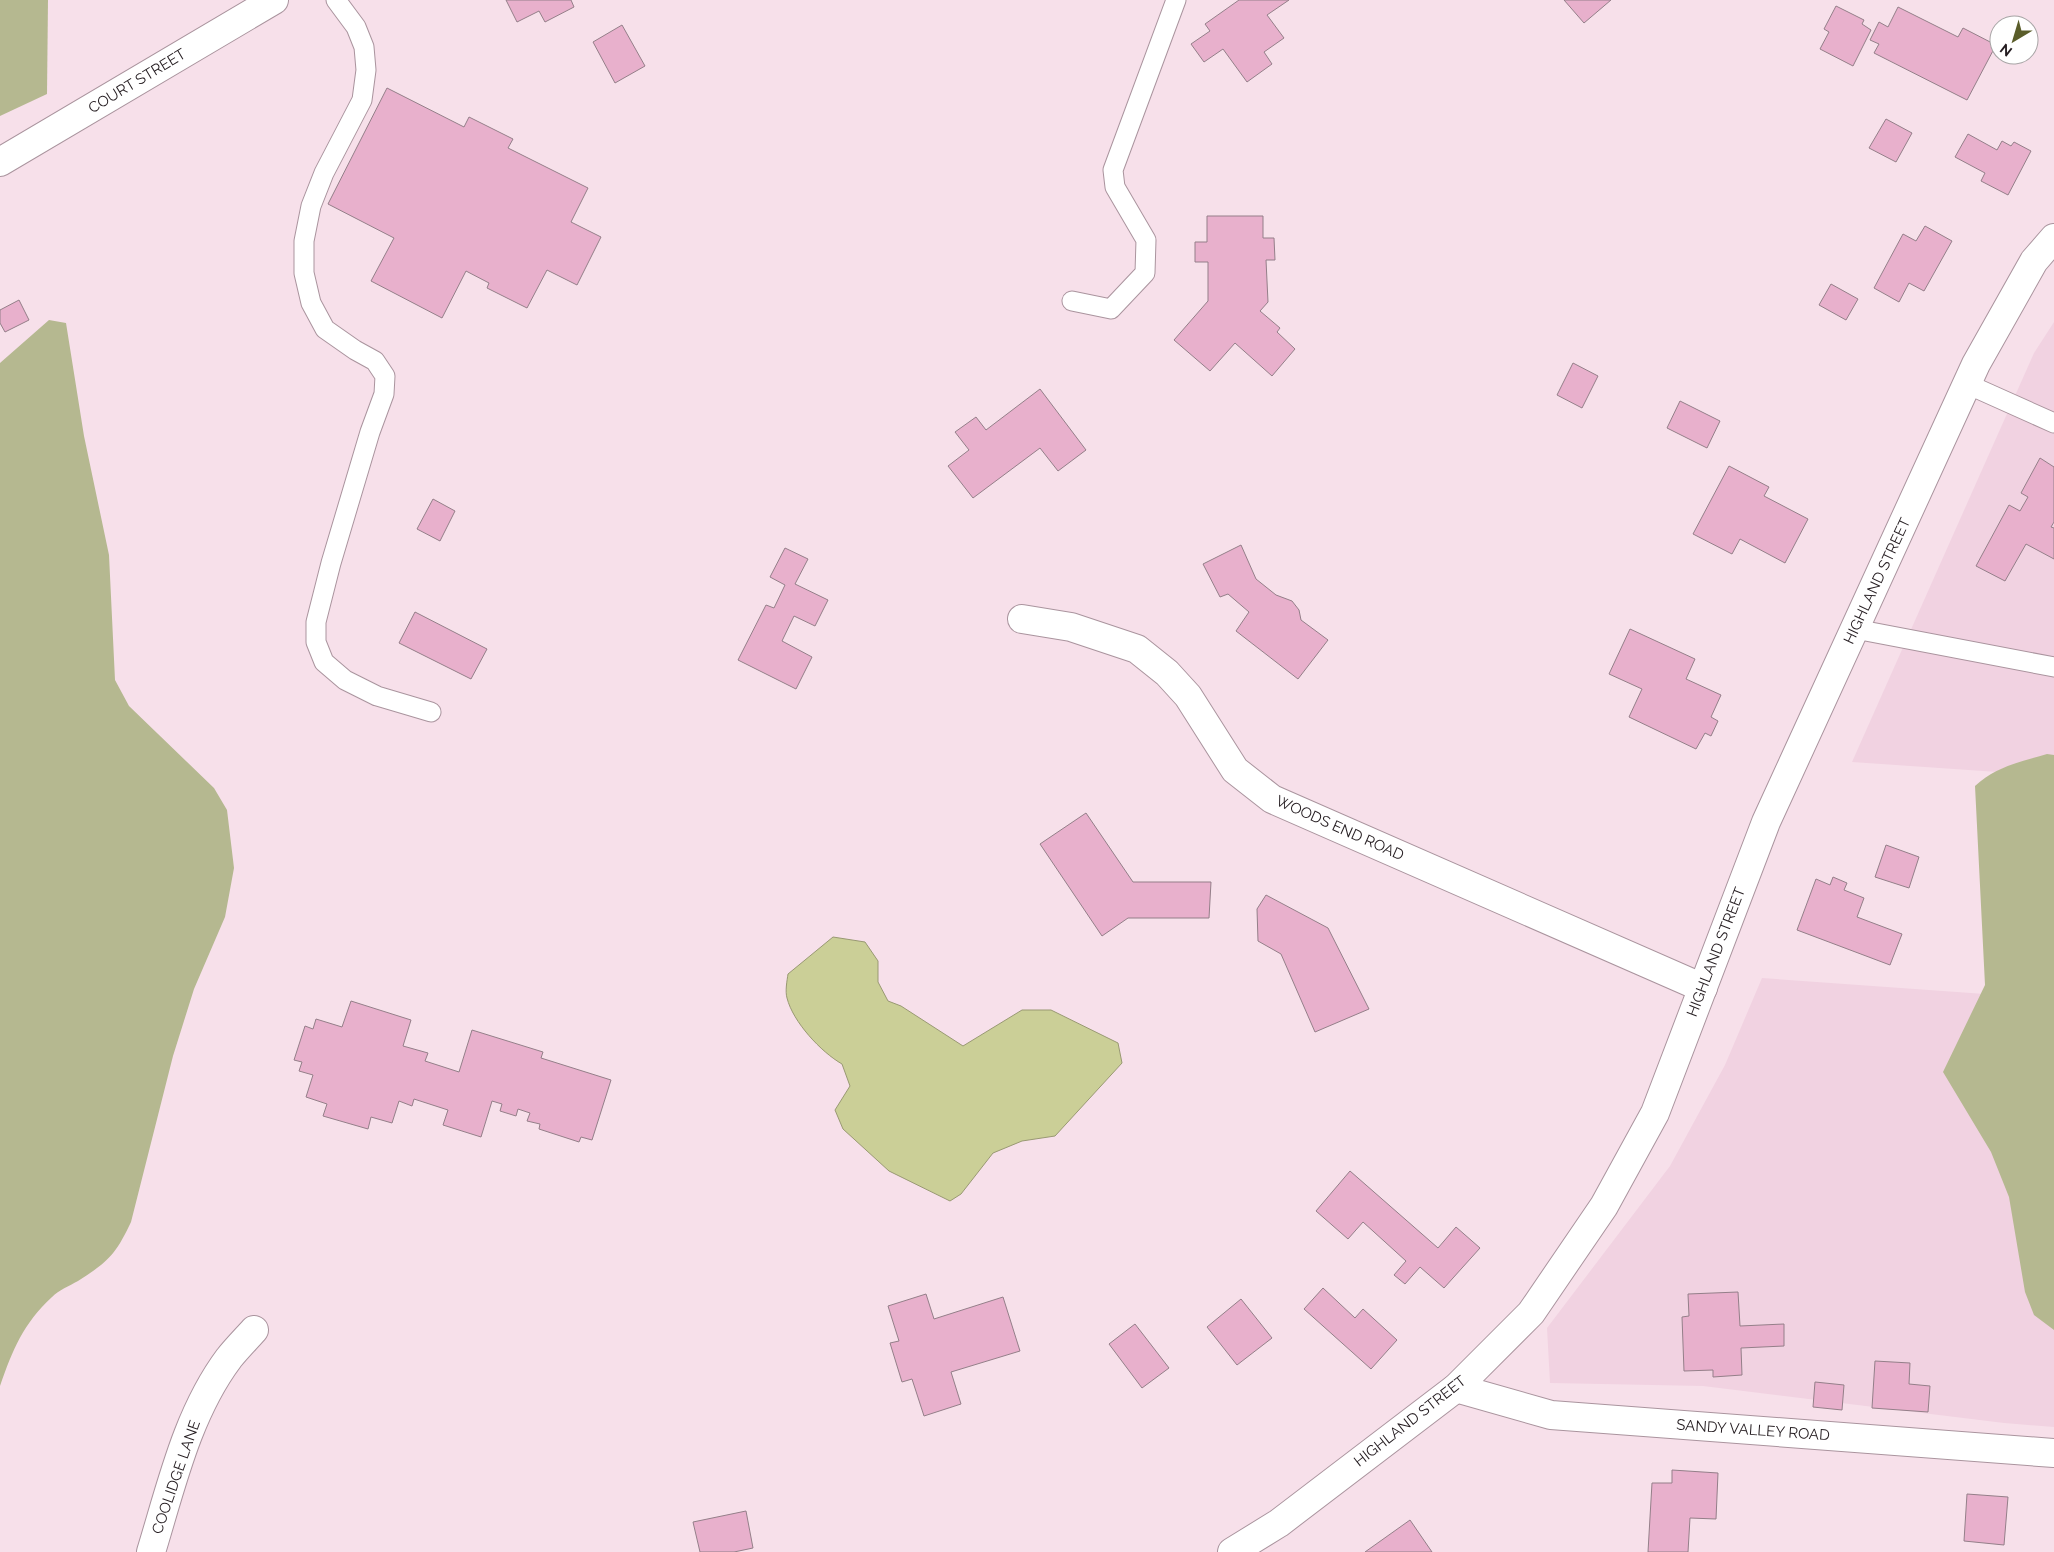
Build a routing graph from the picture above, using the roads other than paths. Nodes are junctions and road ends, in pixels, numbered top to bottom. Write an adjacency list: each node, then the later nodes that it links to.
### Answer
1 (274, 0): 4 (street, COURT STREET)
2 (336, 0): 12 (lane)
3 (1176, 0): 6 (lane)
4 (0, 162)
5 (2054, 238): 7 (street, HIGHLAND STREET)
6 (1072, 301)
7 (1967, 384): 8 (lane); 10 (street, HIGHLAND STREET)
8 (2054, 423)
9 (1022, 619): 13 (street, WOODS END ROAD)
10 (1855, 628): 11 (lane); 13 (street, HIGHLAND STREET)
11 (2054, 667)
12 (431, 712)
13 (1703, 988): 15 (street, HIGHLAND STREET)
14 (254, 1330): 17 (street, COOLIDGE LANE)
15 (1456, 1388): 16 (street, SANDY VALLEY ROAD); 18 (street, HIGHLAND STREET)
16 (2054, 1453)
17 (151, 1552)
18 (1232, 1552)

